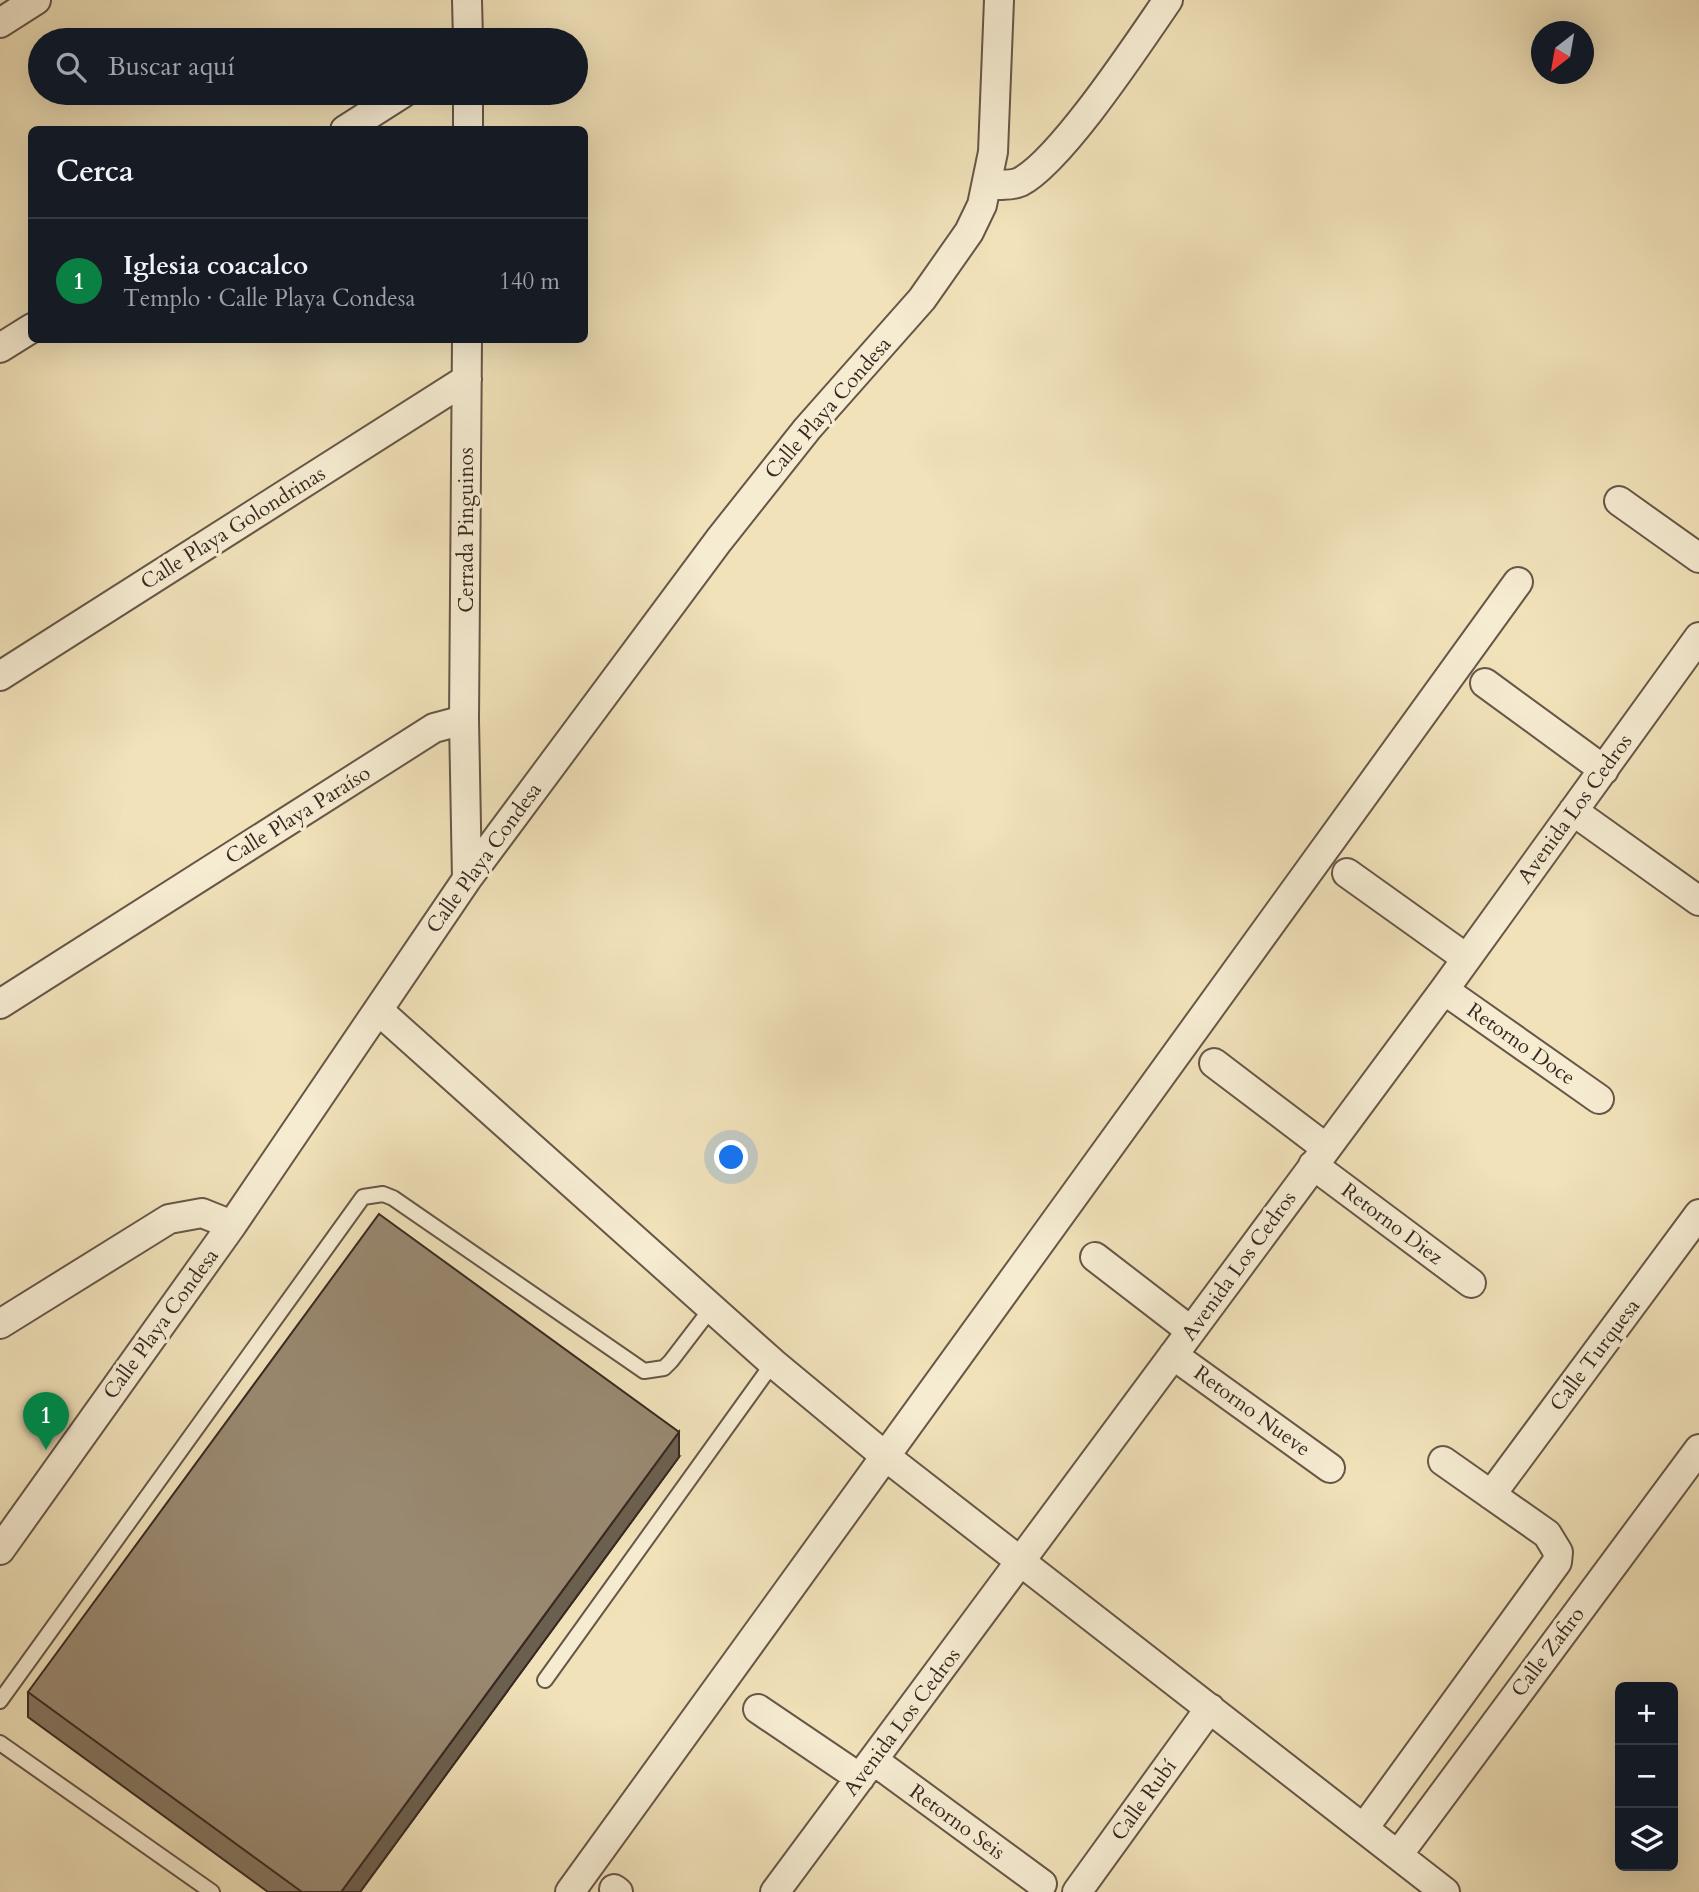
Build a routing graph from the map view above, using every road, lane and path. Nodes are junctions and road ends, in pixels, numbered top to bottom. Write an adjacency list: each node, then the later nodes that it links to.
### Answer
1 (36, 0): 5 (street)
2 (467, 0): 6 (street)
3 (999, 0): 11 (street, Calle Playa Condesa)
4 (1168, 0): 11 (street)
5 (0, 23)
6 (468, 28)
7 (384, 105): 9 (street)
8 (468, 105): 10 (street)
9 (351, 126)
10 (468, 126)
11 (988, 184): 26 (street, Calle Playa Condesa)
12 (28, 330): 14 (street)
13 (467, 343): 15 (street, Cerrada Pinguinos)
14 (0, 348)
15 (467, 379): 20 (street, Calle Playa Golondrinas); 22 (street, Cerrada Pinguinos)
16 (1619, 501): 17 (street)
17 (1699, 558)
18 (1518, 582): 45 (street)
19 (1699, 636): 23 (street, Avenida Los Cedros)
20 (0, 677)
21 (1485, 683): 23 (street)
22 (464, 720): 26 (street); 30 (street, Calle Playa Paraíso)
23 (1604, 769): 24 (street, Avenida Los Cedros)
24 (1573, 811): 27 (street); 28 (street, Avenida Los Cedros)
25 (1347, 873): 28 (street)
26 (467, 879): 31 (street, Calle Playa Condesa)
27 (1699, 901)
28 (1466, 958): 29 (street, Avenida Los Cedros)
29 (1444, 990): 33 (street, Retorno Doce); 34 (street, Avenida Los Cedros)
30 (0, 1004)
31 (378, 1010): 36 (street, Calle Playa Condesa); 39 (street)
32 (1214, 1063): 34 (street, Retorno Diez)
33 (1599, 1099)
34 (1320, 1157): 38 (street, Retorno Diez); 41 (street, Avenida Los Cedros)
35 (1699, 1214): 48 (street, Calle Turquesa)
36 (232, 1225): 40 (street); 49 (street, Calle Playa Condesa)
37 (1095, 1256): 41 (street)
38 (1471, 1283)
39 (710, 1310): 43 (street); 52 (lane)
40 (0, 1324)
41 (1191, 1331): 42 (street, Avenida Los Cedros)
42 (1173, 1355): 47 (street, Retorno Nueve); 50 (street, Avenida Los Cedros)
43 (773, 1363): 45 (street); 51 (lane)
44 (1699, 1449): 58 (street, Calle Zafiro)
45 (885, 1456): 50 (street); 61 (street)
46 (1443, 1461): 48 (street)
47 (1331, 1468)
48 (1490, 1495): 57 (street)
49 (0, 1550)
50 (1023, 1560): 53 (street); 56 (street, Avenida Los Cedros)
51 (545, 1679)
52 (0, 1701)
53 (1210, 1708): 57 (street); 63 (street, Calle Rubí)
54 (758, 1709): 56 (street, Retorno Seis)
55 (0, 1743): 60 (lane)
56 (866, 1769): 59 (street, Retorno Seis); 62 (street, Avenida Los Cedros)
57 (1364, 1828): 58 (street)
58 (1398, 1855): 64 (street)
59 (1042, 1884)
60 (212, 1892)
61 (570, 1892)
62 (775, 1892)
63 (1077, 1892)
64 (1445, 1892)

